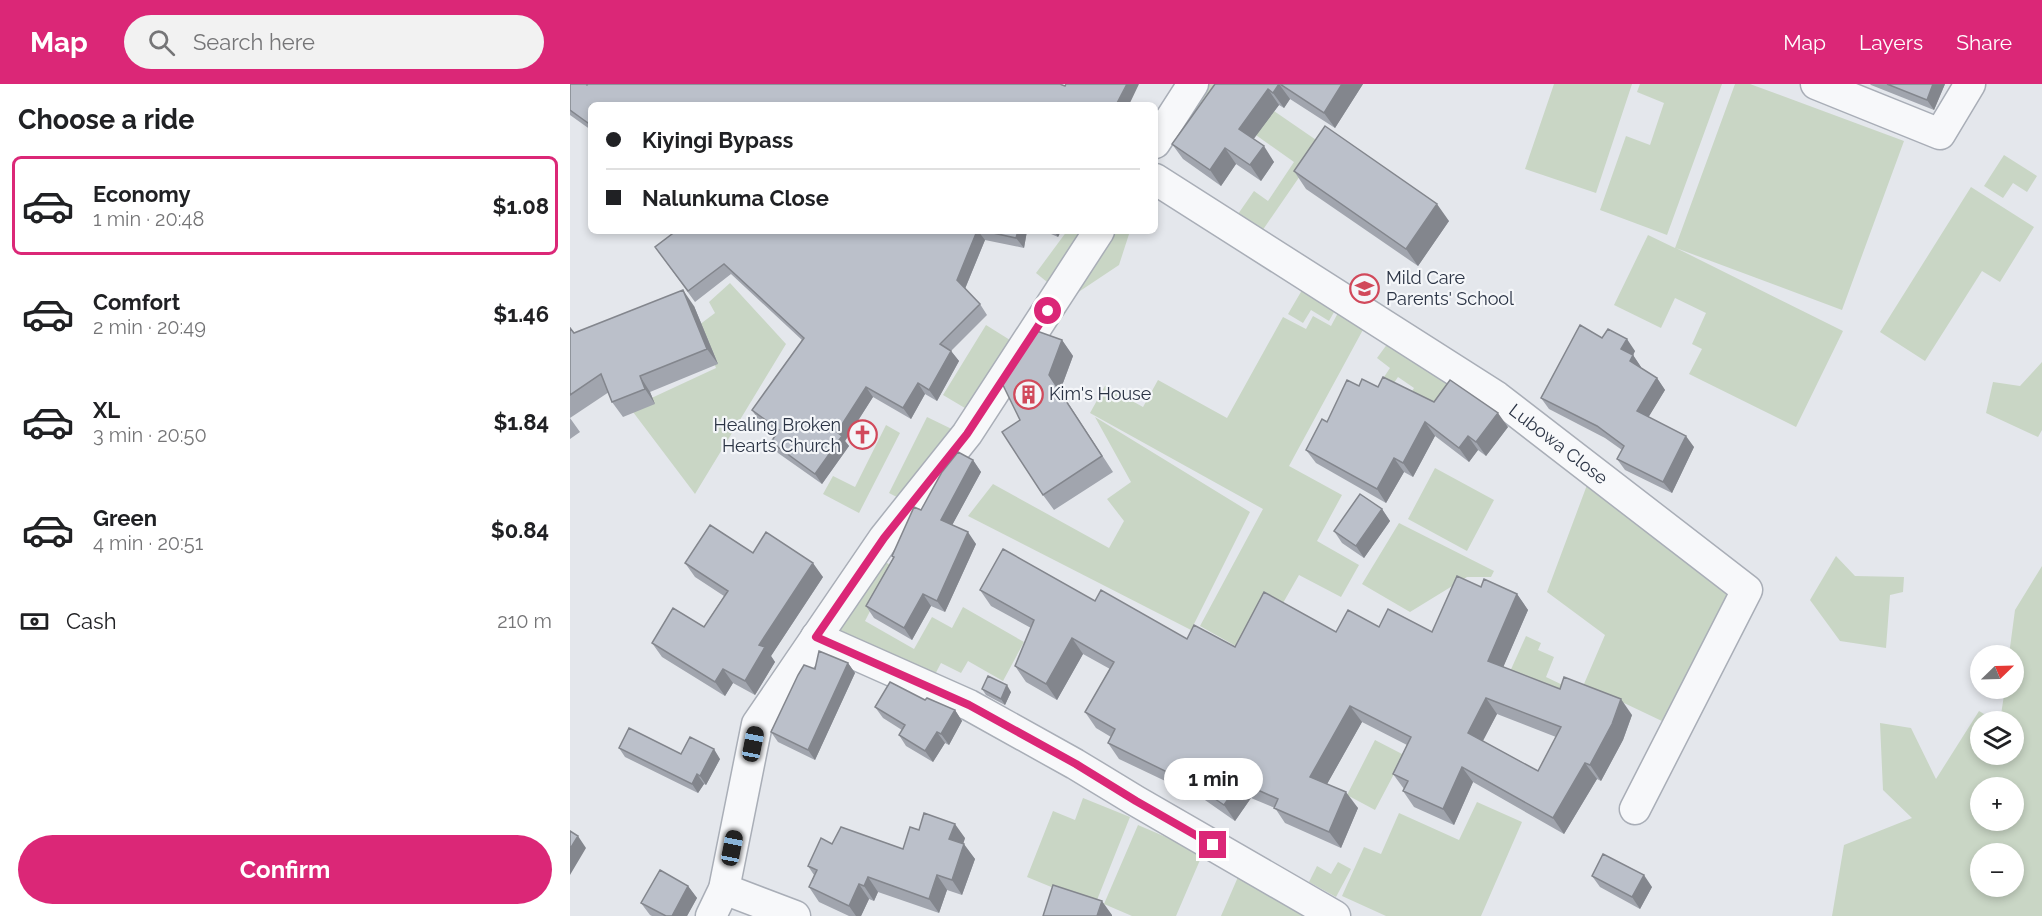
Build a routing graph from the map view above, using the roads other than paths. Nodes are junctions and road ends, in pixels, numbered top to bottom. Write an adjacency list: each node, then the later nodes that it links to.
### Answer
1 (1193, 84): 4 (street)
2 (1816, 84): 3 (street)
3 (1970, 84)
4 (1158, 138)
5 (1158, 181): 8 (street, Lubowa Close)
6 (1097, 234): 7 (street)
7 (816, 637): 9 (street); 12 (street)
8 (1635, 809)
9 (724, 889): 10 (street); 11 (street)
10 (711, 916)
11 (795, 916)
12 (1335, 916)

